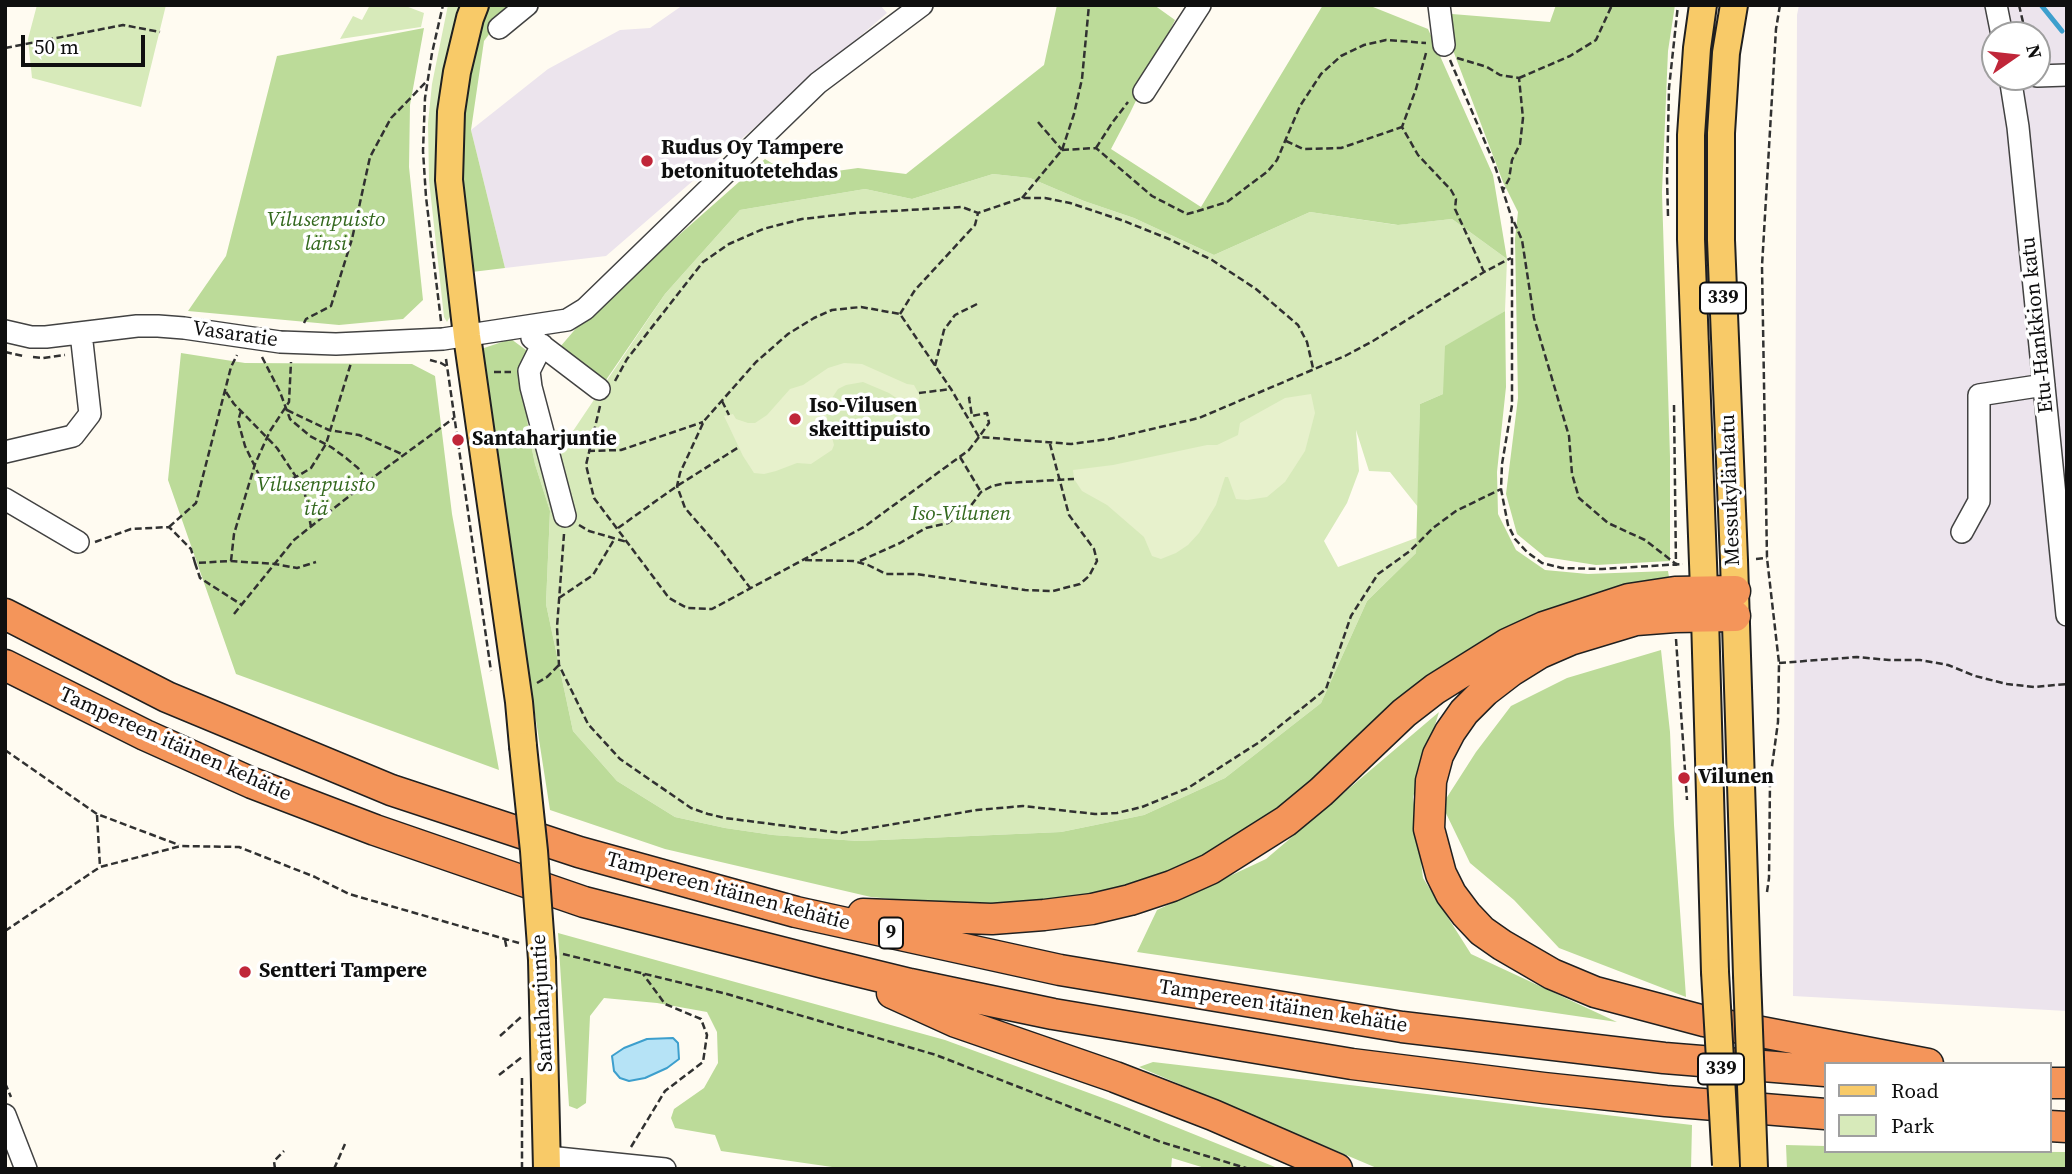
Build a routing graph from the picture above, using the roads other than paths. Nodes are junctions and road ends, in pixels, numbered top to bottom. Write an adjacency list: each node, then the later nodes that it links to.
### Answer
1 (475, 5): 15 (main road, Santaharjuntie)
2 (527, 5): 8 (street)
3 (922, 5): 12 (street, Vasaratie)
4 (1200, 5): 11 (street)
5 (1439, 5): 9 (street)
6 (1703, 5): 24 (main road, Messukylänkatu / 339)
7 (1734, 5): 25 (main road, Messukylänkatu / 339)
8 (499, 28)
9 (1440, 47)
10 (2016, 91): 17 (street, Etu-Hankkion katu)
11 (1144, 92)
12 (519, 328): 15 (street, Vasaratie); 16 (street)
13 (5, 331): 14 (street, Vasaratie)
14 (81, 333): 15 (street, Vasaratie); 19 (street)
15 (467, 336): 35 (main road, Santaharjuntie, bridge)
16 (542, 345): 18 (street); 21 (street)
17 (2044, 385): 22 (street); 27 (street, Etu-Hankkion katu)
18 (607, 386)
19 (5, 452)
20 (5, 499): 23 (street)
21 (565, 516)
22 (1962, 532)
23 (78, 542)
24 (1704, 590): 25 (highway); 29 (highway); 31 (highway); 36 (main road, Messukylänkatu / 339, bridge)
25 (1735, 604): 37 (main road, Messukylänkatu / 339, bridge)
26 (5, 614): 29 (highway, Tampereen itäinen kehätie / 9)
27 (2067, 615)
28 (5, 665): 30 (highway, Tampereen itäinen kehätie / 9)
29 (796, 912): 32 (highway, Tampereen itäinen kehätie / 9)
30 (824, 963): 33 (highway, Tampereen itäinen kehätie / 9); 40 (highway)
31 (1918, 1062)
32 (1824, 1071)
33 (1824, 1114)
34 (5, 1115): 38 (street)
35 (547, 1163): 39 (street)
36 (1726, 1167)
37 (1754, 1168)
38 (26, 1169)
39 (665, 1169)
40 (1336, 1169)

